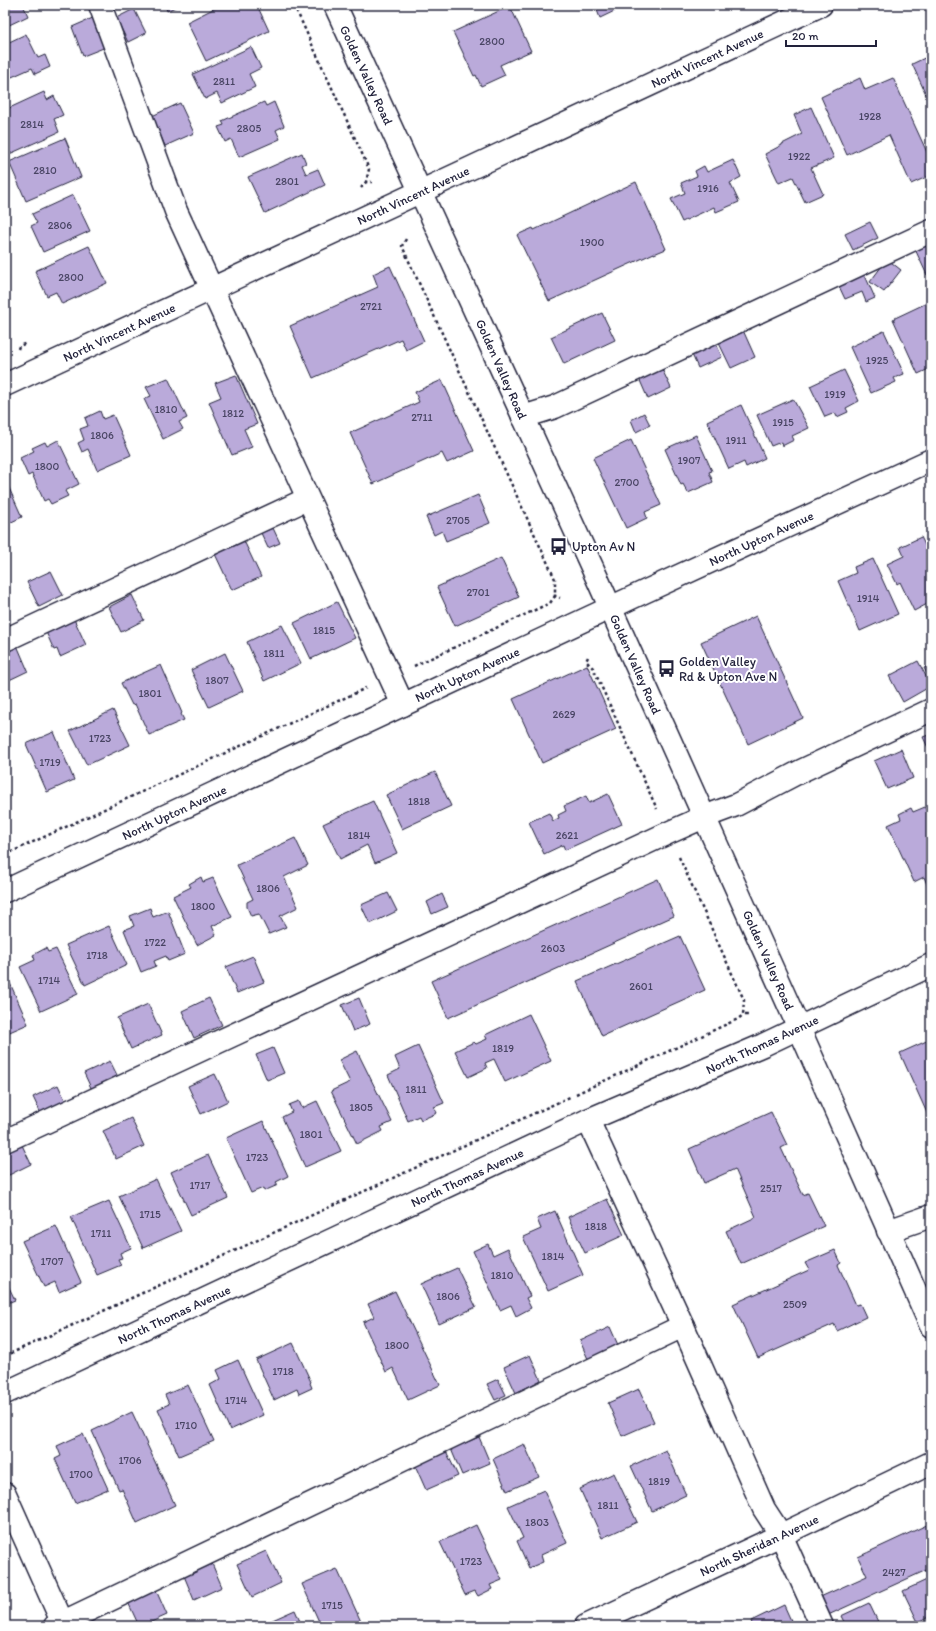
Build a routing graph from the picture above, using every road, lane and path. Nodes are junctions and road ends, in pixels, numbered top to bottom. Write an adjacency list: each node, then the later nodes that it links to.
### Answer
1 (100, 5): 9 (street)
2 (294, 5): 5 (path)
3 (335, 5): 6 (street, Golden Valley Road)
4 (821, 5): 6 (street, North Vincent Avenue)
5 (372, 182)
6 (421, 192): 9 (street, North Vincent Avenue); 11 (street, Golden Valley Road)
7 (931, 231): 11 (street)
8 (406, 239): 14 (path)
9 (212, 288): 10 (street, North Vincent Avenue); 13 (street)
10 (5, 385)
11 (524, 417): 16 (street, Golden Valley Road)
12 (931, 460): 16 (street, North Upton Avenue)
13 (308, 499): 17 (street); 18 (street)
14 (555, 596): 15 (path); 18 (path)
15 (560, 598)
16 (611, 608): 19 (street, North Upton Avenue); 21 (street, Golden Valley Road)
17 (5, 640)
18 (390, 677): 19 (street); 22 (path)
19 (403, 705): 23 (street, North Upton Avenue)
20 (931, 710): 21 (street)
21 (704, 817): 26 (street, Golden Valley Road); 28 (street)
22 (5, 854)
23 (5, 891)
24 (931, 965): 26 (street, North Thomas Avenue)
25 (743, 1015): 33 (path)
26 (799, 1028): 27 (street, North Thomas Avenue); 30 (street, Golden Valley Road)
27 (588, 1120): 31 (street); 34 (street, North Thomas Avenue)
28 (5, 1141)
29 (931, 1216): 30 (street)
30 (888, 1231): 32 (street, Golden Valley Road)
31 (683, 1326): 37 (street); 38 (street)
32 (931, 1326)
33 (5, 1356)
34 (5, 1393)
35 (931, 1463): 37 (street, North Sheridan Avenue)
36 (5, 1494): 38 (street)
37 (781, 1536): 39 (street, North Sheridan Avenue); 40 (street)
38 (60, 1625)
39 (586, 1626)
40 (822, 1626)

